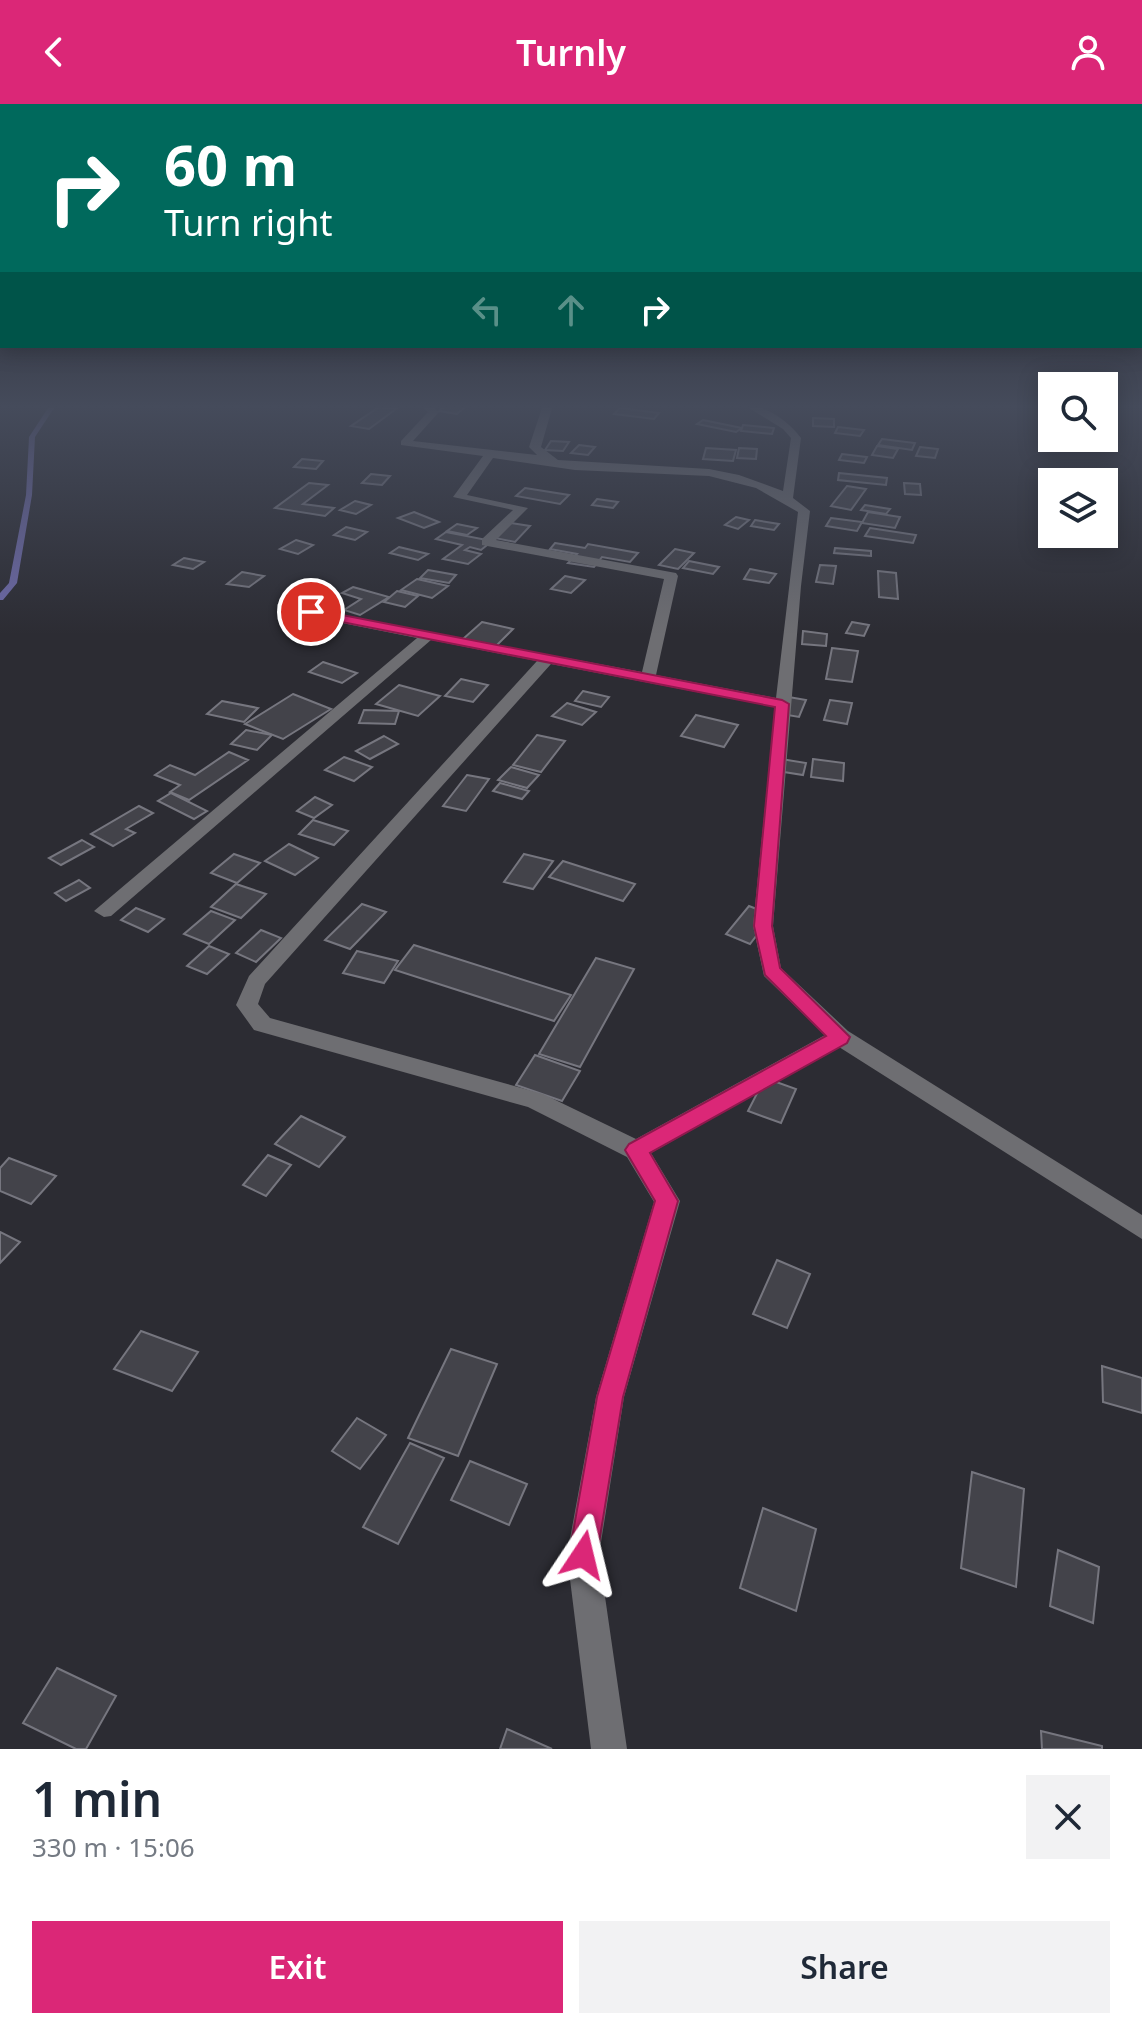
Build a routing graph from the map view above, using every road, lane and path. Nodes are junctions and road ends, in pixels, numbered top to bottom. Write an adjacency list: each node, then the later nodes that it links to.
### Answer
1 (470, 482): 8 (street)
2 (746, 482): 4 (street)
3 (790, 482): 4 (street)
4 (788, 497): 9 (street)
5 (282, 607): 6 (street)
6 (429, 635): 7 (street); 10 (street)
7 (548, 658): 8 (street); 12 (street)
8 (648, 678): 9 (street)
9 (782, 704): 11 (street)
10 (104, 911)
11 (840, 1037): 12 (street); 13 (street)
12 (636, 1150): 14 (street)
13 (1142, 1228)
14 (609, 1749)

